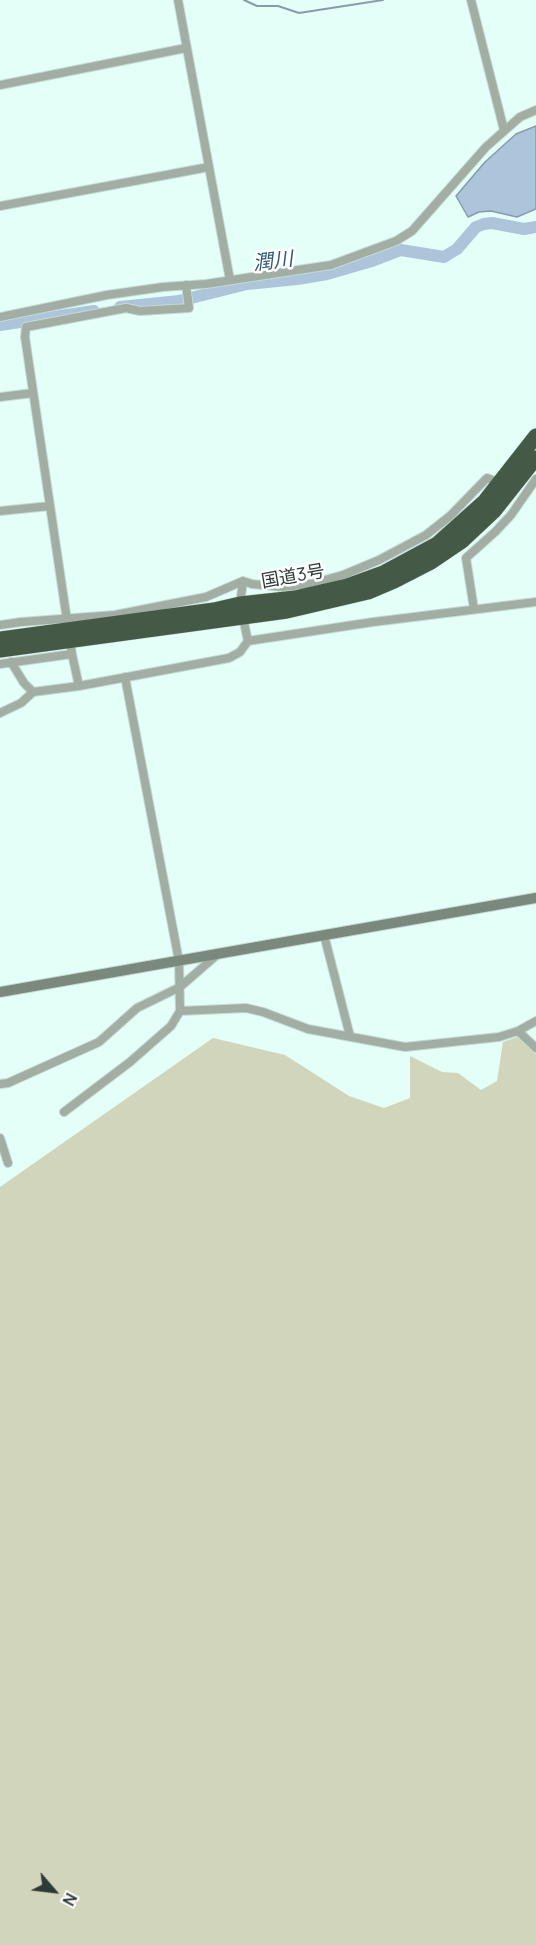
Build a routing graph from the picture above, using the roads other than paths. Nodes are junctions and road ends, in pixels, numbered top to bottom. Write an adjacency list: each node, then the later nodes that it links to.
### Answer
1 (178, 0): 3 (street)
2 (471, 0): 6 (street)
3 (186, 48): 4 (street); 7 (street)
4 (0, 85)
5 (536, 110): 6 (street)
6 (504, 130): 9 (street)
7 (209, 167): 8 (street); 9 (street)
8 (0, 206)
9 (230, 280): 10 (street)
10 (186, 287): 11 (street); 12 (street)
11 (0, 317)
12 (33, 393): 13 (street); 18 (street)
13 (0, 397)
14 (536, 436): 17 (highway, 国道3号)
15 (536, 458): 23 (highway, 国道3号)
16 (536, 479): 22 (street)
17 (501, 483): 20 (street); 23 (highway, 国道3号)
18 (50, 506): 19 (street); 25 (street)
19 (0, 511)
20 (243, 580): 23 (street); 25 (street)
21 (536, 602): 22 (street)
22 (474, 609): 27 (street)
23 (242, 610): 25 (highway, 国道3号); 27 (street)
24 (0, 625): 25 (street)
25 (70, 636): 26 (highway, 国道3号); 28 (highway, 国道3号); 29 (street); 32 (street)
26 (0, 639)
27 (248, 641): 31 (street)
28 (0, 650)
29 (11, 662): 30 (street); 33 (street)
30 (0, 664)
31 (124, 676): 32 (street); 38 (street)
32 (79, 686): 33 (street)
33 (33, 692): 34 (street)
34 (0, 713)
35 (536, 898): 36 (street)
36 (324, 935): 37 (street); 44 (street)
37 (218, 954): 38 (street); 39 (street)
38 (178, 961): 39 (street); 40 (street)
39 (180, 987): 41 (street); 46 (street)
40 (0, 992)
41 (180, 1011): 44 (street); 47 (street)
42 (536, 1021): 43 (street)
43 (518, 1031): 44 (street); 45 (street)
44 (350, 1036)
45 (536, 1048)
46 (0, 1084)
47 (64, 1112)
48 (0, 1138): 49 (street)
49 (8, 1163)

